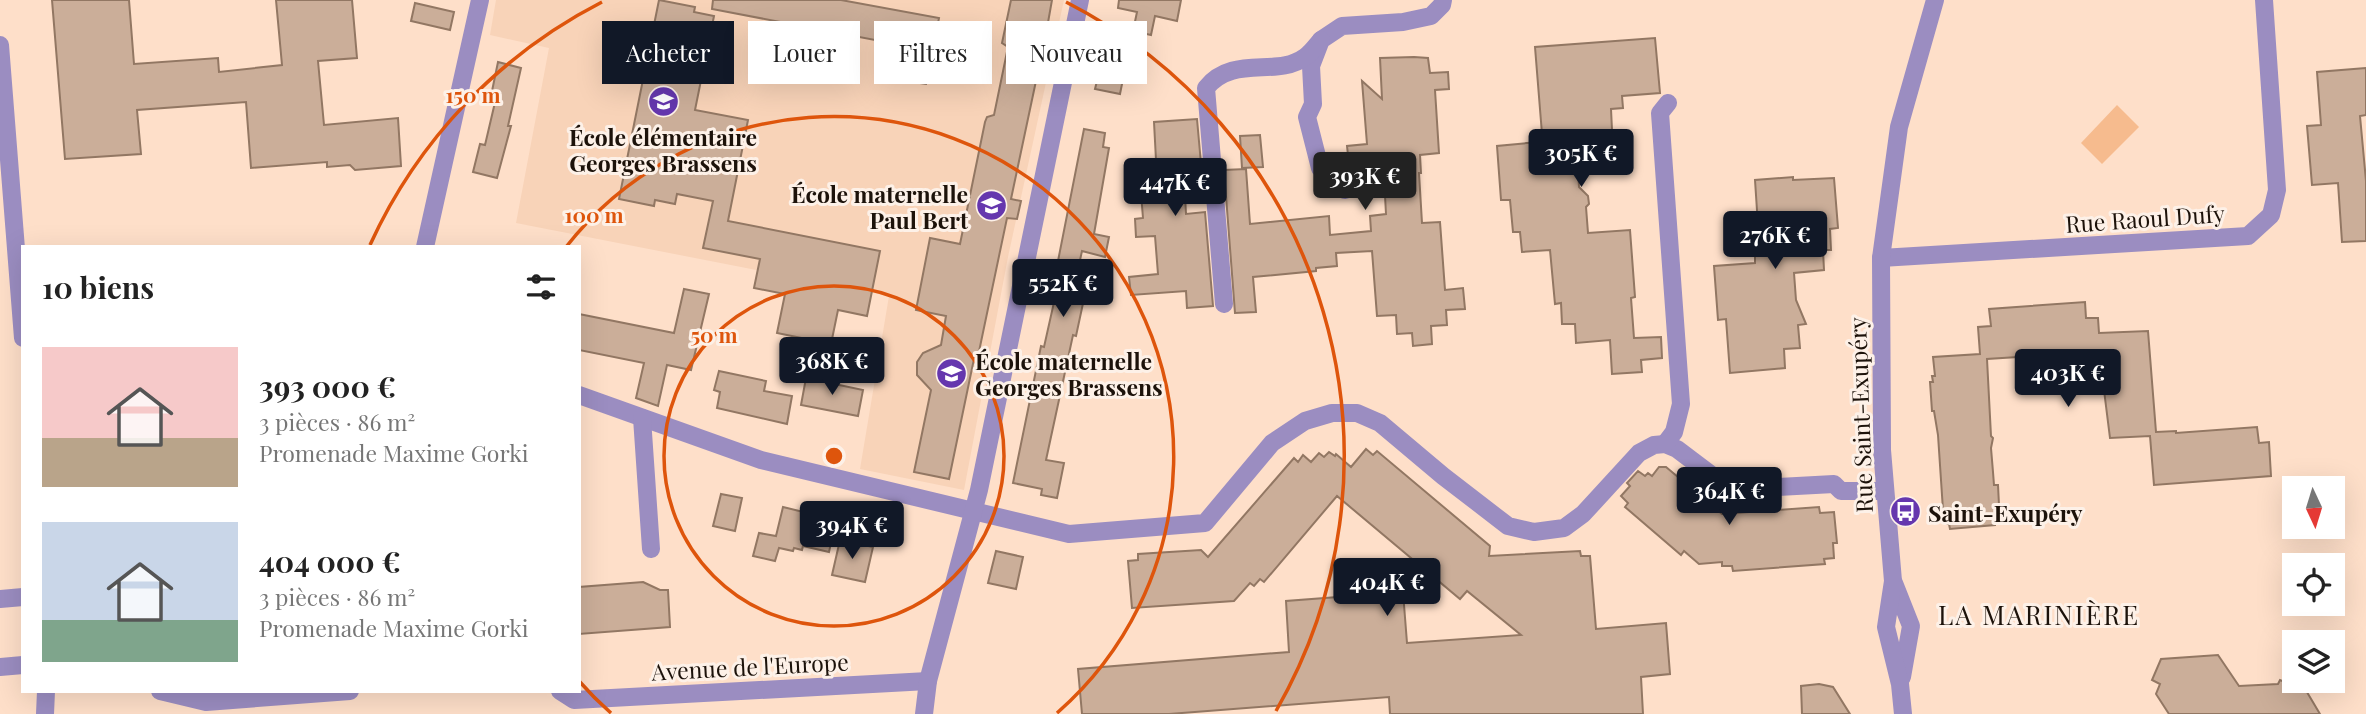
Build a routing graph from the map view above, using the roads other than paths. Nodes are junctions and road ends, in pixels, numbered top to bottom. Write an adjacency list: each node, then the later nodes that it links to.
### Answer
1 (480, 0): 10 (street)
2 (1080, 0): 18 (street)
3 (1443, 0): 6 (street)
4 (1935, 0): 11 (street, Rue Saint-Exupéry)
5 (2264, 0): 11 (street, Rue Raoul Dufy)
6 (1321, 40): 9 (street); 12 (street)
7 (0, 45): 13 (street)
8 (1668, 103): 16 (street)
9 (1345, 190)
10 (425, 245)
11 (1881, 258): 17 (street, Rue Saint-Exupéry)
12 (1224, 304)
13 (21, 313)
14 (581, 396): 15 (street)
15 (642, 418): 18 (street); 19 (street)
16 (1665, 444): 17 (street); 18 (street)
17 (1885, 491): 20 (street, Rue Saint-Exupéry)
18 (973, 512): 25 (street)
19 (651, 549)
20 (1893, 581): 26 (street, Rue Saint-Exupéry); 26 (street, Rue Saint-Exupéry)
21 (21, 597): 22 (street)
22 (0, 599)
23 (21, 666): 24 (street)
24 (0, 667)
25 (928, 681): 30 (street, Avenue de l'Europe); 33 (street)
26 (1900, 684): 34 (street, Rue Saint-Exupéry)
27 (46, 693): 32 (street)
28 (166, 693): 31 (street)
29 (332, 693): 31 (street)
30 (566, 702)
31 (207, 708)
32 (45, 714)
33 (924, 714)
34 (1903, 714)

